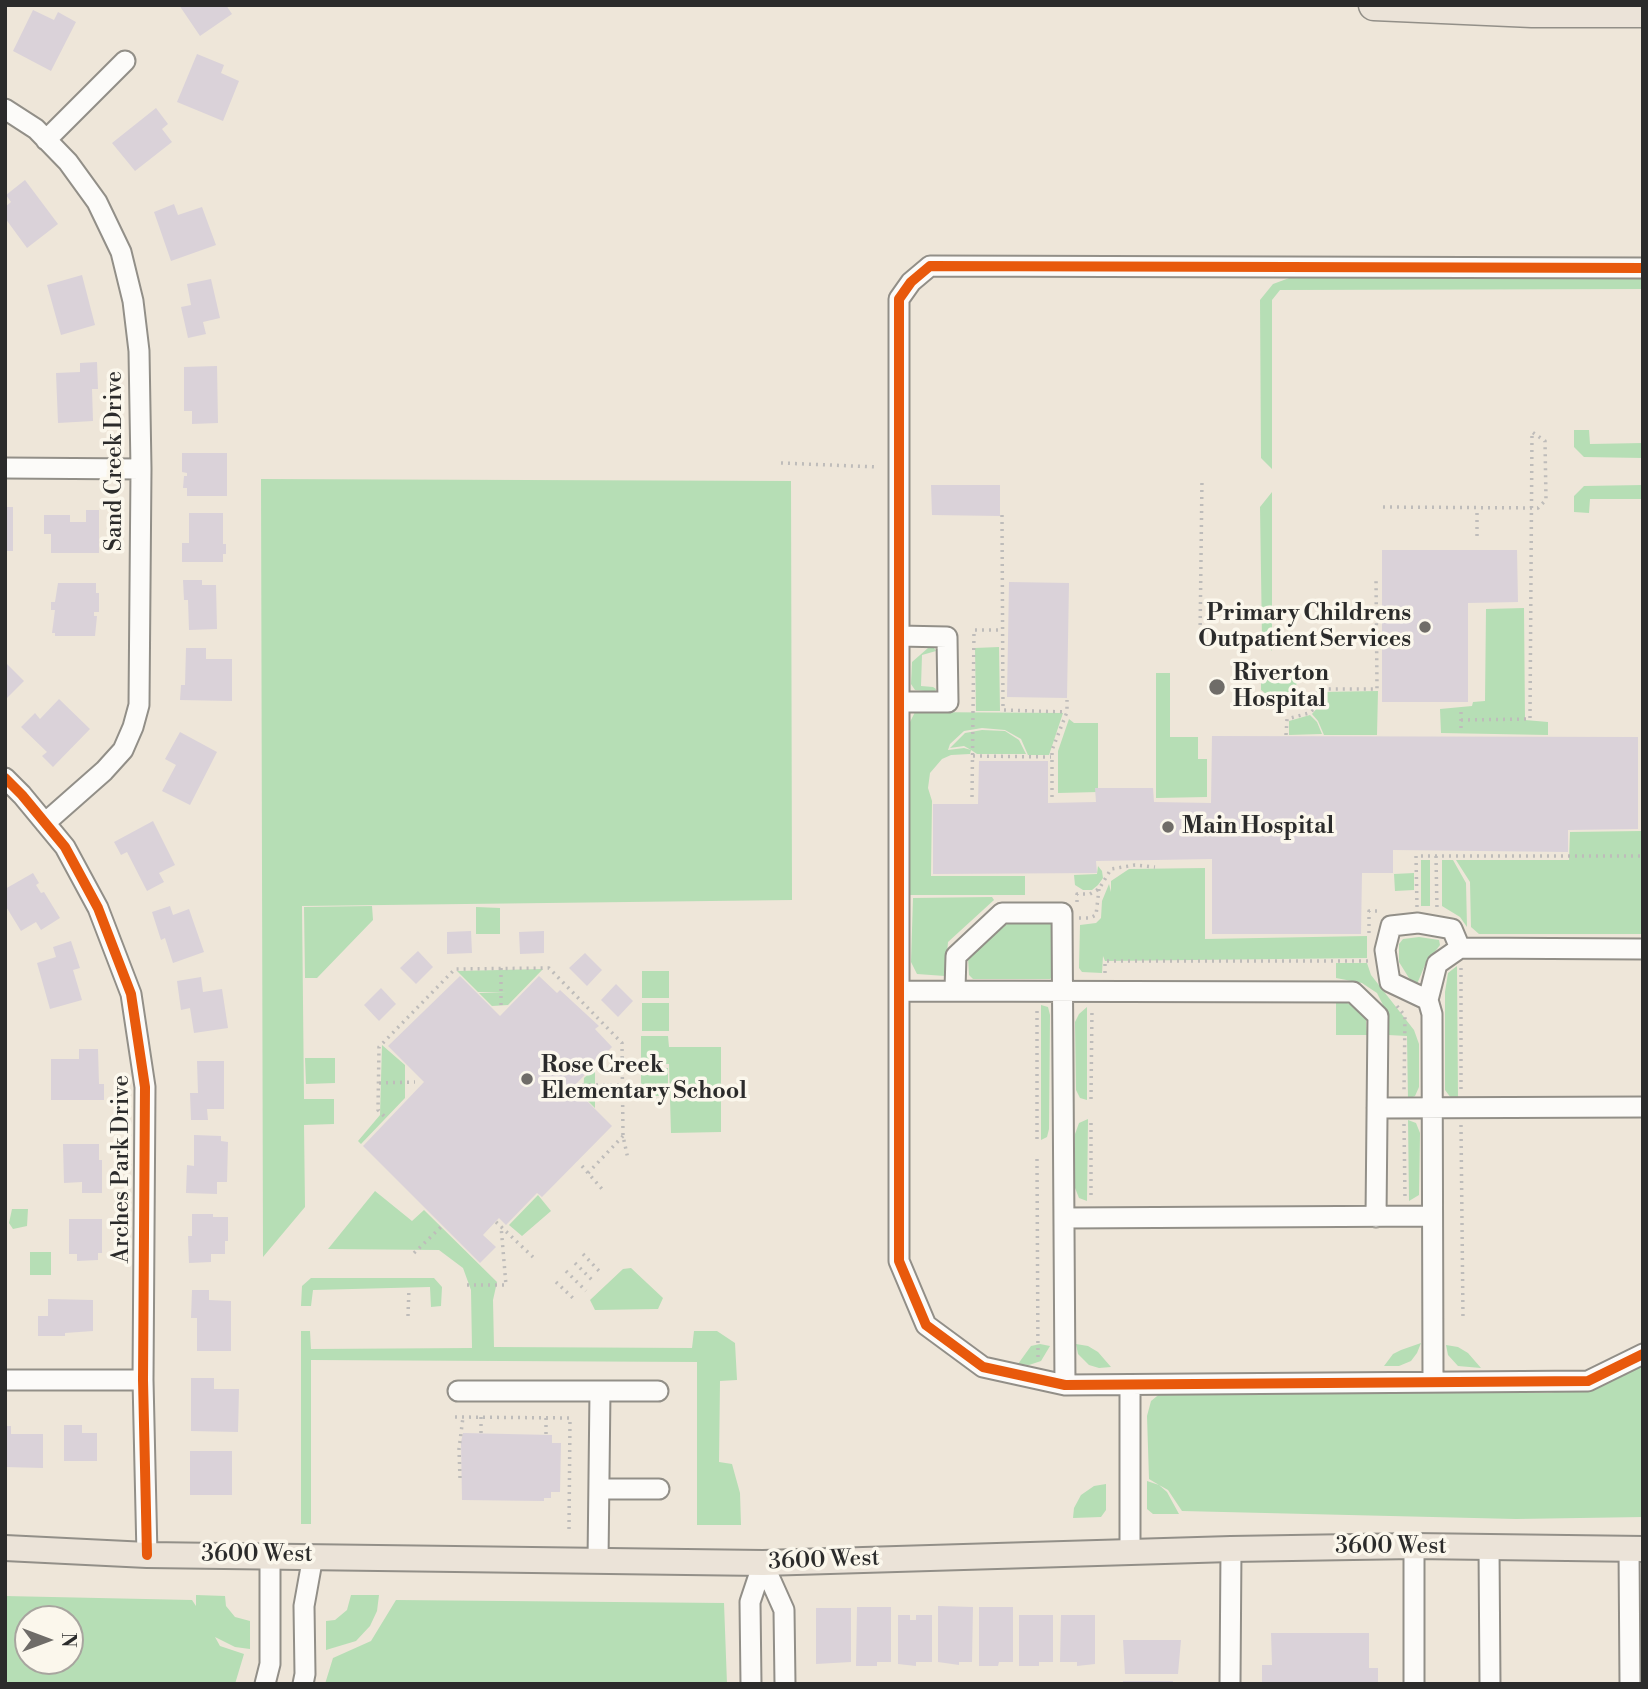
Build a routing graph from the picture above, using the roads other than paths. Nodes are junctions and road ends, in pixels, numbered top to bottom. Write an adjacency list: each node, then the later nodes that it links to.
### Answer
1 (1374, 5): 2 (highway)
2 (1643, 12)
3 (125, 61): 5 (street)
4 (5, 109): 5 (street, Sand Creek Drive)
5 (46, 140): 8 (street, Sand Creek Drive)
6 (1643, 268): 9 (street)
7 (5, 468): 8 (street)
8 (141, 470): 12 (street, Sand Creek Drive)
9 (899, 635): 10 (street); 10 (street)
10 (899, 702): 17 (street)
11 (5, 778): 12 (street, Arches Park Drive)
12 (45, 822): 27 (street, Arches Park Drive)
13 (1643, 949): 14 (street)
14 (1460, 957): 18 (street); 18 (street)
15 (955, 989): 16 (street); 16 (street); 17 (street)
16 (1063, 990): 21 (street); 24 (street)
17 (899, 991): 29 (street)
18 (1428, 1000): 19 (street)
19 (1431, 1107): 20 (street); 21 (street); 22 (street)
20 (1643, 1107)
21 (1377, 1108): 23 (street)
22 (1432, 1216): 23 (street); 28 (street)
23 (1376, 1217): 24 (street)
24 (1064, 1219): 29 (street)
25 (1643, 1354): 28 (street)
26 (5, 1380): 27 (street)
27 (143, 1380): 42 (street, Arches Park Drive)
28 (1433, 1382): 30 (street)
29 (1065, 1385): 30 (street)
30 (1130, 1385): 41 (street)
31 (457, 1391): 32 (street)
32 (600, 1391): 33 (street); 34 (street)
33 (658, 1391)
34 (599, 1489): 35 (street); 45 (street)
35 (659, 1489)
36 (1414, 1546): 37 (main road, 3600 West); 39 (main road, 3600 West); 52 (street)
37 (1489, 1547): 40 (main road, 3600 West); 53 (street)
38 (5, 1548): 42 (main road, 3600 West)
39 (1231, 1549): 41 (main road, 3600 West); 51 (street)
40 (1636, 1549): 54 (street)
41 (1130, 1551): 46 (main road, 3600 West)
42 (146, 1555): 43 (main road, 3600 West)
43 (270, 1555): 44 (main road, 3600 West); 47 (street)
44 (313, 1556): 45 (main road, 3600 West); 48 (street)
45 (598, 1561): 46 (main road, 3600 West)
46 (764, 1563): 49 (street); 50 (street)
47 (265, 1684)
48 (303, 1684)
49 (751, 1684)
50 (785, 1684)
51 (1230, 1684)
52 (1414, 1684)
53 (1490, 1684)
54 (1630, 1684)

